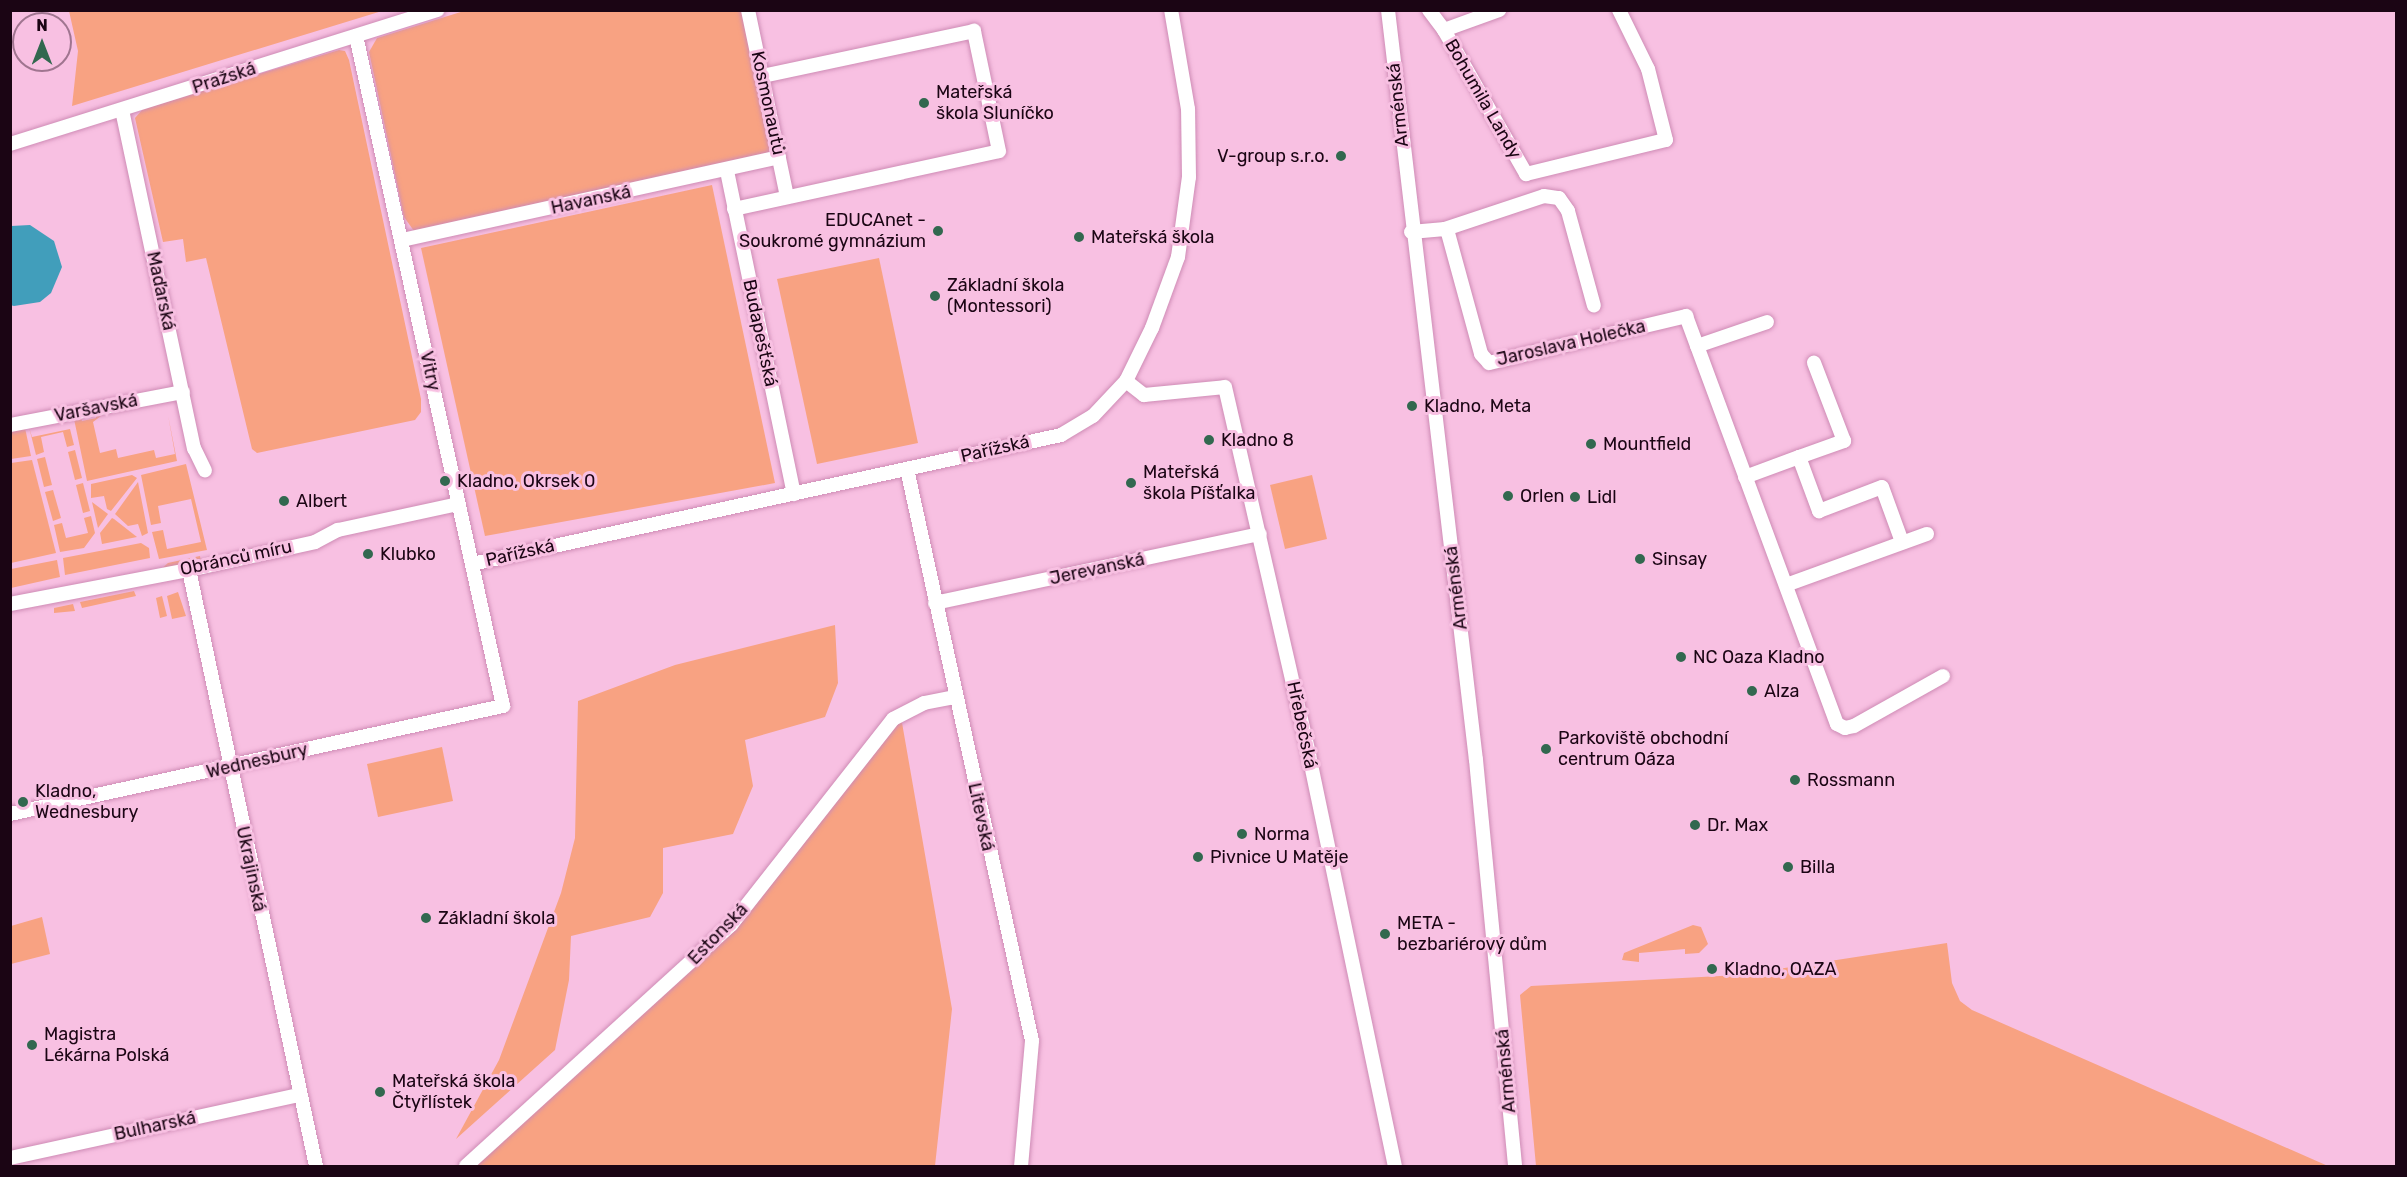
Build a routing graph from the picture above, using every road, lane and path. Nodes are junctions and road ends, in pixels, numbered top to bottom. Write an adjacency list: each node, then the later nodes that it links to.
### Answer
1 (438, 10): 9 (street, Pražská)
2 (748, 10): 10 (street, Kosmonautů)
3 (1171, 10): 24 (street, Pařížská)
4 (1388, 10): 18 (street, Arménská)
5 (1429, 10): 8 (street, Bohumila Landy)
6 (1498, 10): 8 (street, Bohumila Landy)
7 (1619, 10): 8 (street, Bohumila Landy)
8 (1444, 30)
9 (356, 36): 11 (street, Pražská); 19 (street, Vitry)
10 (762, 76): 13 (street, Kosmonautů); 15 (street)
11 (122, 110): 12 (street, Pražská); 25 (street, Maďarská)
12 (10, 144)
13 (779, 157): 14 (street, Havanská); 15 (street, Kosmonautů)
14 (727, 171): 16 (street, Budapešťská); 19 (street, Havanská)
15 (787, 196): 16 (street)
16 (734, 209): 31 (street, Budapešťská)
17 (1445, 229): 18 (street, Jaroslava Holečka); 20 (street, Jaroslava Holečka); 22 (street, Jaroslava Holečka)
18 (1411, 232): 52 (street, Arménská)
19 (402, 240): 32 (street, Vitry)
20 (1594, 306)
21 (1767, 322): 22 (street)
22 (1697, 346): 30 (street)
23 (1814, 363): 27 (street)
24 (1126, 381): 28 (street, Pařížská); 33 (street, Hřebečská)
25 (183, 392): 26 (street, Varšavská); 29 (street, Maďarská)
26 (10, 425)
27 (1798, 457): 30 (street); 35 (street)
28 (907, 469): 31 (street, Pařížská); 39 (street, Litevská)
29 (205, 471)
30 (1746, 477): 38 (street)
31 (794, 494): 36 (street, Pařížská)
32 (458, 504): 36 (street, Vitry); 37 (street, Obránců míru)
33 (1260, 534): 39 (street, Jerevanská); 51 (street, Hřebečská)
34 (1927, 534): 35 (street)
35 (1902, 543): 38 (street)
36 (472, 564): 43 (street, Vitry)
37 (189, 570): 40 (street, Obránců míru); 44 (street, Ukrajinská)
38 (1786, 585): 41 (street)
39 (935, 603): 42 (street, Litevská)
40 (10, 604)
41 (1943, 676)
42 (955, 697): 49 (street, Estonská); 50 (street, Litevská)
43 (504, 706): 44 (street, Wednesbury)
44 (229, 768): 45 (street, Wednesbury); 46 (street, Ukrajinská)
45 (10, 814)
46 (299, 1095): 47 (street, Bulharská); 48 (street, Ukrajinská)
47 (10, 1158)
48 (316, 1167)
49 (466, 1167)
50 (1021, 1167)
51 (1395, 1167)
52 (1515, 1167)

